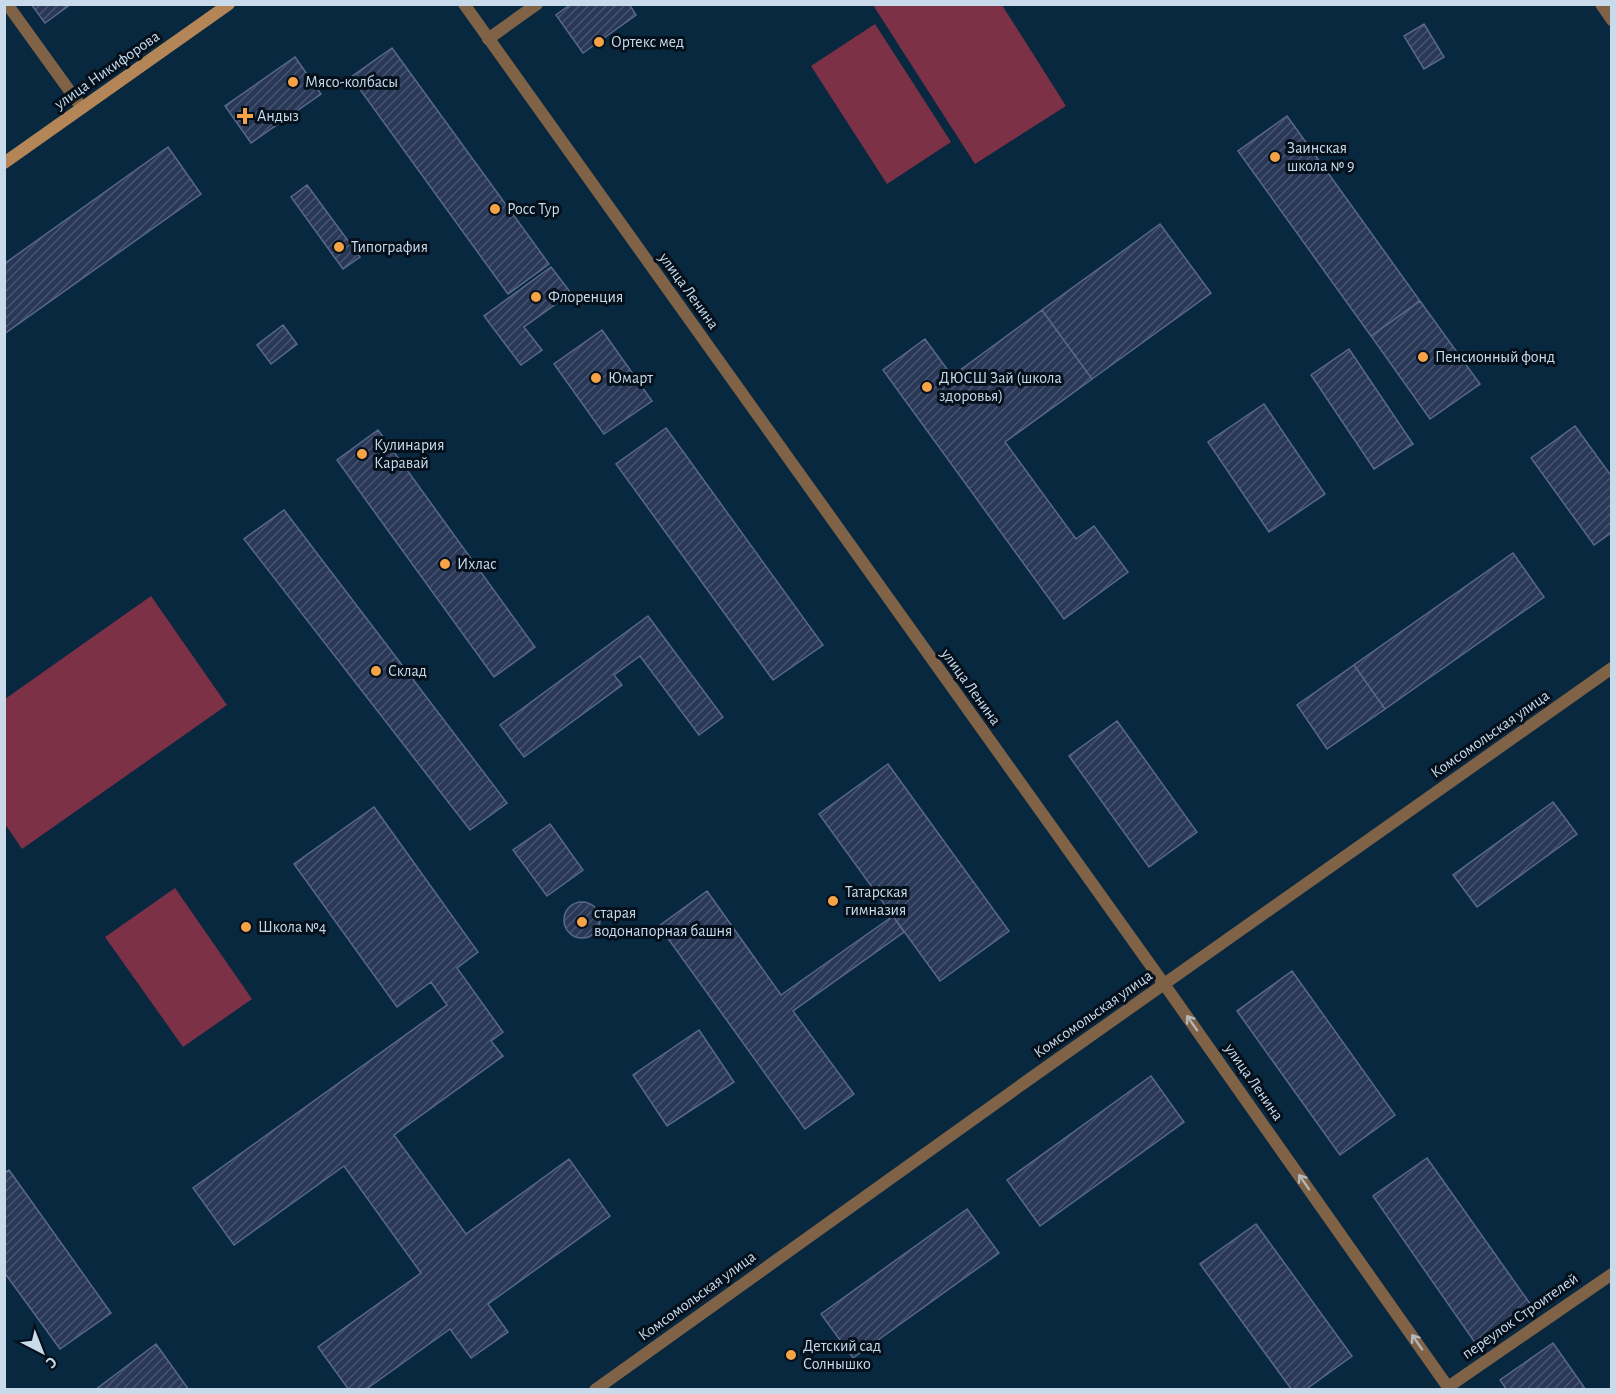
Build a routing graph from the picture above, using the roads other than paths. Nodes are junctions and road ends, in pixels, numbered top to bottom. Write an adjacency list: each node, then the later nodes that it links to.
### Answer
1 (7, 4): 8 (street)
2 (229, 4): 8 (main road, улица Никифорова)
3 (464, 4): 7 (street, улица Ленина)
4 (537, 4): 7 (street)
5 (1601, 4): 6 (street)
6 (1611, 20)
7 (488, 39): 11 (street, улица Ленина)
8 (82, 108): 9 (main road, улица Никифорова)
9 (4, 164)
10 (1611, 668): 11 (street, Комсомольская улица)
11 (1164, 984): 13 (street, улица Ленина, one-way to 11); 14 (street, Комсомольская улица)
12 (1611, 1274): 13 (street, переулок Строителей)
13 (1449, 1388)
14 (596, 1389)

